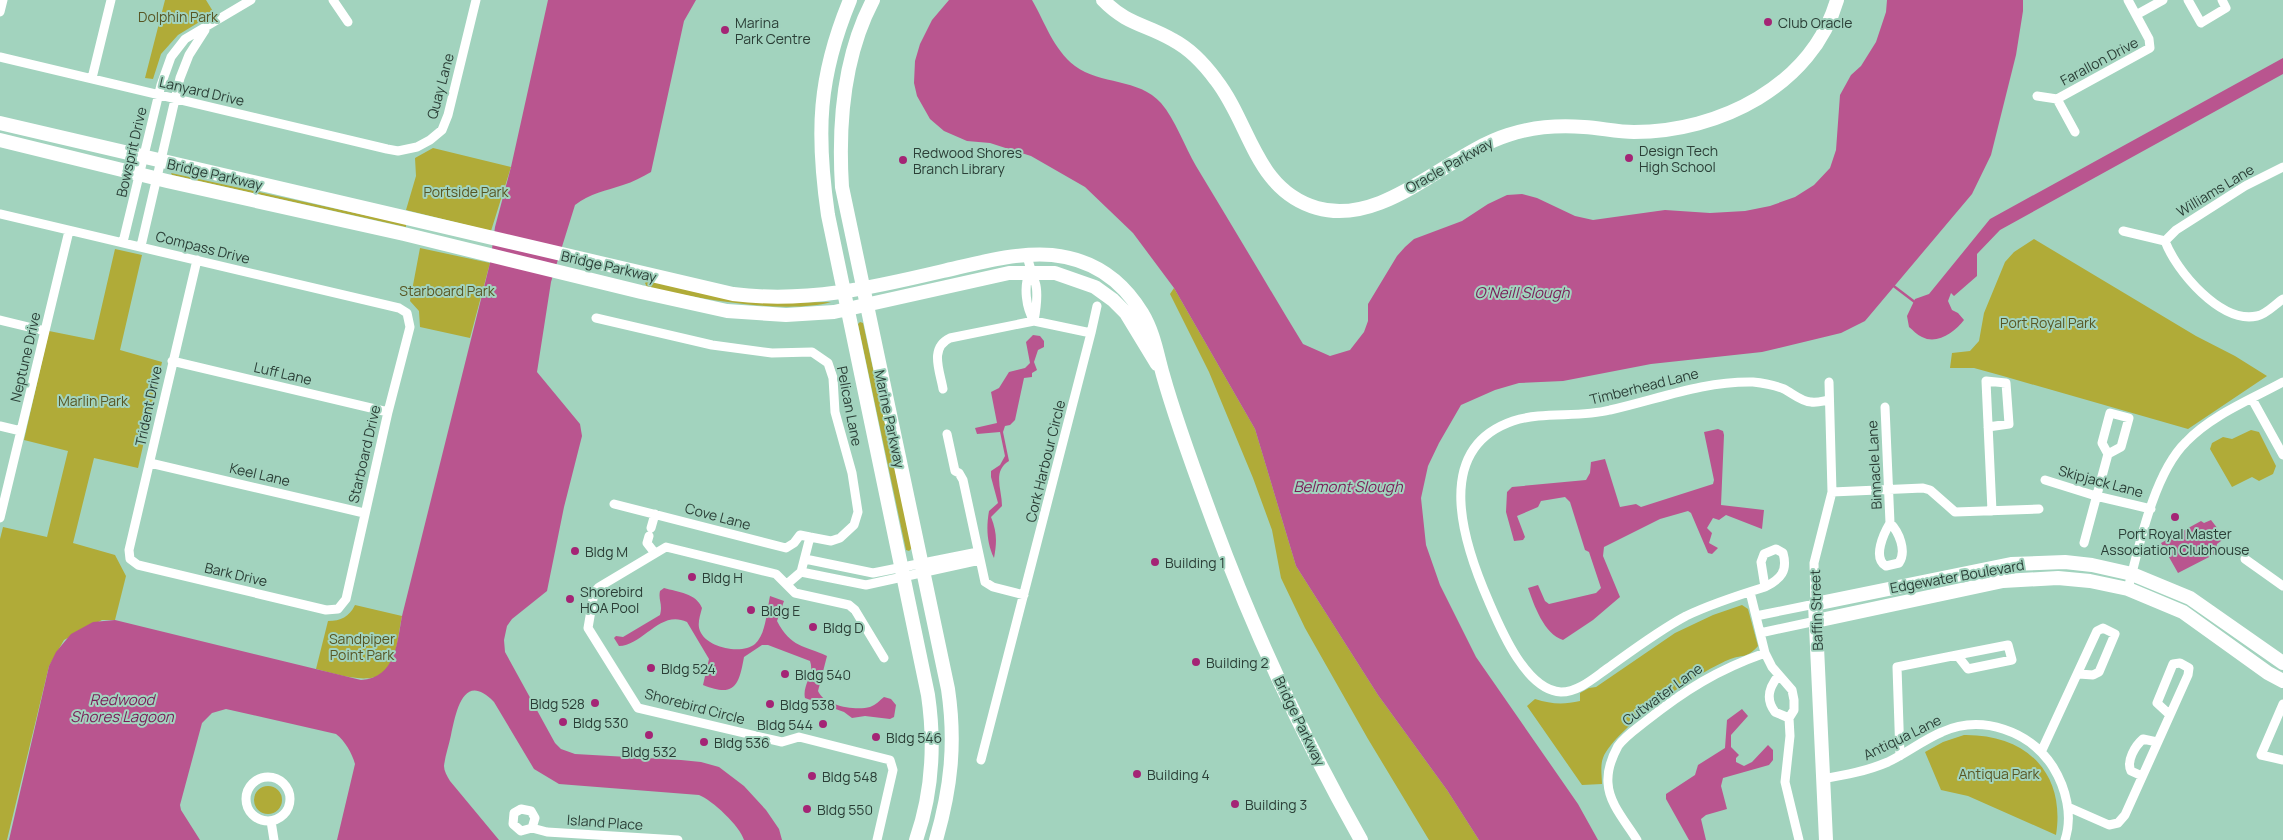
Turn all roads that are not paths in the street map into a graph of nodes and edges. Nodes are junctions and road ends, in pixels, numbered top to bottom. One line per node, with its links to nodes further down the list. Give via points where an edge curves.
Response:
1 (3, 0): 14 (street)
2 (111, 0): 19 (street)
3 (251, 0): 17 (street, Bowsprit Drive)
4 (333, 0): 16 (street)
5 (476, 0): 27 (street, Quay Lane, via 446,123 424,144)
6 (850, 0): 43 (street, Marine Parkway, via 824,80 820,148 828,215)
7 (873, 0): 42 (street, Marine Parkway, via 849,64 842,115 842,187)
8 (1103, 0): 9 (street, Oracle Parkway, via 1128,21 1175,40 1202,64 1223,91 1276,185 1296,200 1316,208 1339,211 1375,205 1493,140 1525,129 1558,126 1652,132 1694,124 1732,110 1773,89 1799,67 1817,45)
9 (1837, 0)
10 (2128, 0): 15 (street, Farallon Drive)
11 (2162, 0): 15 (street)
12 (2188, 0): 13 (street, via 2201,23 2226,8)
13 (2222, 0)
14 (0, 12)
15 (2136, 15): 23 (street, Farallon Drive, via 2149,39 2150,48)
16 (348, 22)
17 (207, 28): 20 (street, Bowsprit Drive, via 185,39 174,52); 22 (street, Bowsprit Drive, via 185,62)
18 (0, 58): 19 (street, Lanyard Drive)
19 (92, 78): 20 (street, Lanyard Drive)
20 (159, 95): 22 (street, Lanyard Drive); 28 (street, Bowsprit Drive)
21 (2037, 96): 23 (street, Farallon Drive)
22 (175, 99): 27 (street, Lanyard Drive); 29 (street, Bowsprit Drive)
23 (2057, 99): 25 (street)
24 (0, 123): 28 (street, Bridge Parkway)
25 (2076, 132)
26 (0, 140): 31 (street, Bridge Parkway)
27 (398, 151)
28 (144, 157): 29 (street, Bridge Parkway); 31 (street, Bowsprit Drive)
29 (161, 161): 32 (street, Bowsprit Drive); 43 (street, Bridge Parkway, via 733,294 803,298)
30 (2283, 167): 36 (street, Williams Lane, via 2245,186 2176,230)
31 (140, 173): 32 (street, Bridge Parkway); 37 (street, Bowsprit Drive)
32 (157, 178): 38 (street, Bowsprit Drive); 48 (street, Bridge Parkway, via 722,310 807,315)
33 (0, 214): 34 (street, Compass Drive)
34 (69, 231): 37 (street, Compass Drive); 52 (street, Neptune Drive)
35 (2123, 231): 36 (street)
36 (2165, 241): 44 (street, via 2196,288 2229,310 2255,317)
37 (123, 242): 38 (street, Compass Drive)
38 (142, 246): 40 (street, Compass Drive)
39 (1026, 255): 41 (street); 42 (street, Bridge Parkway); 55 (street, Bridge Parkway, via 1052,255 1080,261 1120,284 1149,326)
40 (197, 260): 47 (street, Compass Drive); 54 (street, Trident Drive)
41 (1030, 272): 45 (street, Bridge Parkway, via 990,277); 51 (street, via 1036,282); 55 (street, Bridge Parkway, via 1074,278 1113,300 1126,313)
42 (863, 288): 43 (street, Bridge Parkway); 45 (street, Marine Parkway)
43 (844, 292): 48 (street, Marine Parkway)
44 (2283, 299)
45 (867, 305): 48 (street, Bridge Parkway); 89 (street, Marine Parkway)
46 (1097, 306): 53 (street, Cork Harbour Circle)
47 (399, 308): 62 (street, Starboard Drive, via 407,313 410,324)
48 (847, 309): 91 (street, Marine Parkway)
49 (596, 318): 82 (street, Pelican Lane, via 712,345 772,353 812,352 828,363 833,378 834,412 852,473 858,512 851,530 840,538 831,541)
50 (0, 320): 52 (street)
51 (1034, 321): 53 (street); 58 (street, via 945,340 937,355)
52 (45, 331): 65 (street, Neptune Drive)
53 (1091, 333): 98 (street, Cork Harbour Circle)
54 (172, 361): 62 (street, Luff Lane); 69 (street, Trident Drive)
55 (1162, 373): 129 (street, Bridge Parkway, via 1247,607 1295,712)
56 (1829, 382): 60 (street, Baffin Street)
57 (2283, 382): 59 (street)
58 (943, 389)
59 (2252, 398): 67 (street); 76 (street, via 2210,422 2185,442 2164,472)
60 (1829, 400): 72 (street, Baffin Street); 97 (street, Timberhead Lane, via 1810,403 1764,383 1735,382 1675,392 1608,411 1524,419 1506,424 1490,434 1472,453 1463,470 1459,497 1482,585 1506,641 1544,687 1561,692 1578,688 1685,617)
61 (1885, 407): 71 (street, Binnacle Lane)
62 (388, 412): 78 (street, Starboard Drive)
63 (0, 426): 65 (street)
64 (1988, 427): 64 (street, via 2009,424 2006,383 1986,381); 77 (street)
65 (21, 431): 80 (street, Neptune Drive)
66 (947, 434): 85 (street, via 955,471 963,480)
67 (2282, 452)
68 (2108, 454): 73 (street)
69 (150, 463): 78 (street, Keel Lane); 86 (street, Trident Drive, via 129,550)
70 (2045, 480): 73 (street, Skipjack Lane)
71 (1888, 489): 72 (street); 77 (street, via 1930,490 1955,512); 81 (street, Binnacle Lane)
72 (1832, 492): 99 (street, Baffin Street, via 1814,563)
73 (2096, 496): 76 (street, Skipjack Lane); 83 (street)
74 (614, 504): 79 (street, Cove Lane)
75 (2039, 509): 77 (street)
76 (2151, 509): 92 (street)
77 (1992, 511)
78 (364, 513): 100 (street, Starboard Drive, via 346,599)
79 (655, 514): 82 (street, Cove Lane, via 786,548 800,535); 84 (street, via 648,543)
80 (0, 518)
81 (1890, 523)
82 (810, 537): 87 (street)
83 (2084, 543)
84 (654, 552): 93 (street, Shorebird Circle, via 666,547 776,574); 126 (street, Shorebird Circle, via 599,587 594,593 588,628 638,708 782,742 800,737 888,759 893,770)
85 (979, 556): 89 (street); 98 (street, via 987,585)
86 (130, 559): 100 (street, Bark Drive, via 138,565 326,610)
87 (805, 559): 90 (street); 91 (street, via 862,573)
88 (2245, 559): 94 (street)
89 (922, 569): 91 (street); 128 (street, Marine Parkway, via 946,676 952,727 949,791)
90 (801, 572): 91 (street, via 866,585); 93 (street)
91 (903, 573): 127 (street, Marine Parkway, via 927,683 932,729 929,781)
92 (2132, 574): 96 (street); 99 (street, Edgewater Boulevard, via 2065,562 2011,564); 107 (street, Edgewater Boulevard, via 2190,598)
93 (787, 584): 106 (street, Shorebird Circle, via 795,593 852,607)
94 (2283, 586)
95 (1766, 587): 97 (street, Timberhead Lane)
96 (2128, 589): 102 (street, Edgewater Boulevard, via 2082,580 2017,579); 110 (street, Edgewater Boulevard, via 2183,612)
97 (1750, 592): 101 (street)
98 (1024, 595): 117 (street, Cork Harbour Circle)
99 (1815, 604): 101 (street, Edgewater Boulevard); 102 (street, Baffin Street)
100 (338, 609)
101 (1756, 616): 103 (street)
102 (1816, 621): 103 (street, Edgewater Boulevard); 120 (street, Baffin Street)
103 (1760, 633): 104 (street)
104 (1765, 653): 109 (street); 130 (street, Cutwater Lane, via 1709,676 1660,710 1618,746 1608,774 1610,794)
105 (1957, 655): 105 (street, via 1968,669 2012,660 2008,645); 116 (street, via 1897,667)
106 (884, 658)
107 (2283, 663)
108 (2079, 674): 108 (street, via 2097,630 2103,628 2112,632 2114,638 2099,672); 115 (street)
109 (1779, 675): 113 (street, via 1792,690 1794,710); 113 (street, via 1770,687 1769,700 1775,712)
110 (2283, 681)
111 (2283, 704): 118 (street, via 2261,755)
112 (2170, 715): 112 (street, via 2190,672 2186,665 2180,663 2173,664 2157,699 2159,706); 114 (street)
113 (1789, 718): 131 (street, via 1784,782)
114 (2157, 742): 119 (street); 119 (street, via 2143,739 2130,761 2131,771)
115 (2042, 750): 116 (street, Antiqua Lane, via 2016,734 1976,725 1942,732); 121 (street, Antiqua Lane, via 2061,781)
116 (1900, 756): 120 (street, Antiqua Lane, via 1856,773)
117 (981, 760)
118 (2283, 760)
119 (2142, 776): 121 (street, via 2125,815 2114,825)
120 (1822, 778): 132 (street, Baffin Street)
121 (2068, 807): 133 (street, Antiqua Lane)
122 (271, 821): 122 (street, via 284,814 290,794 282,782 268,777 250,787 246,801 257,818); 124 (street)
123 (532, 828): 125 (street, Island Place, via 547,832)
124 (274, 840)
125 (678, 840)
126 (877, 840)
127 (916, 840)
128 (936, 840)
129 (1361, 840)
130 (1636, 840)
131 (1798, 840)
132 (1826, 840)
133 (2064, 840)

